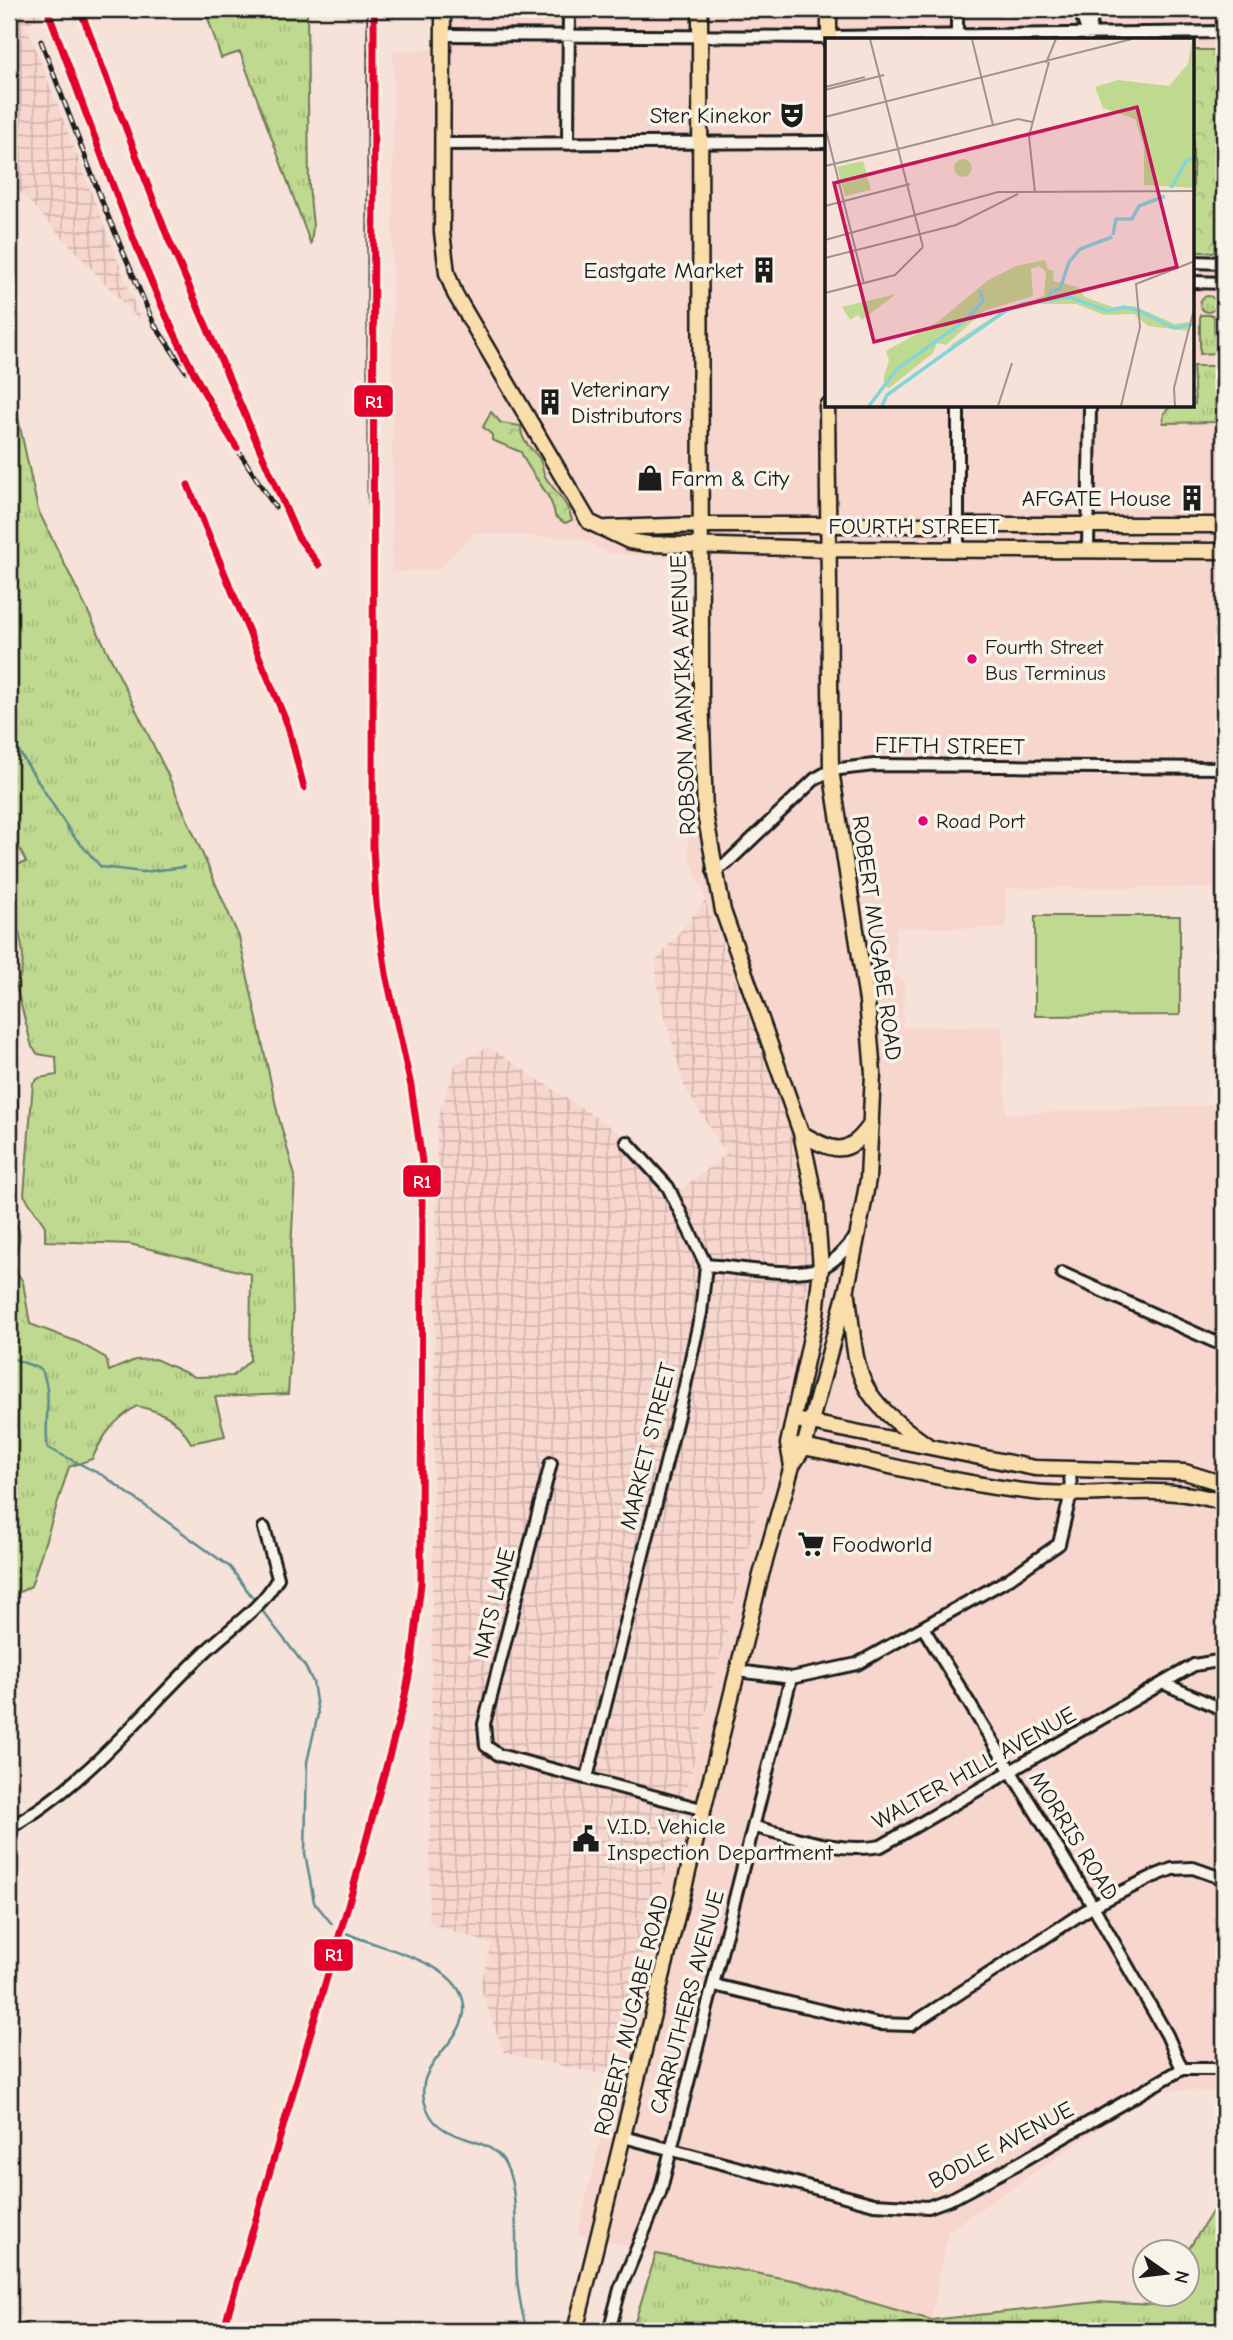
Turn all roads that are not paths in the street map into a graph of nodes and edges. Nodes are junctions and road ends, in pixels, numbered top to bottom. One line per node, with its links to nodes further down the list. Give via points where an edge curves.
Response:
1 (443, 9): 9 (main road, FOURTH STREET)
2 (569, 9): 12 (street)
3 (700, 9): 10 (main road, ROBSON MANYIKA AVENUE)
4 (830, 9): 14 (main road)
5 (957, 9): 11 (street)
6 (1079, 9): 13 (street)
7 (1094, 9): 13 (street)
8 (1224, 32): 13 (street)
9 (443, 35): 12 (street); 18 (main road, FOURTH STREET)
10 (700, 35): 12 (street); 14 (street); 15 (main road, ROBSON MANYIKA AVENUE)
11 (957, 35): 13 (street); 14 (street)
12 (569, 36): 17 (street)
13 (1088, 37)
14 (829, 38)
15 (701, 142): 16 (street); 17 (street); 28 (main road, ROBSON MANYIKA AVENUE)
16 (825, 142)
17 (568, 144): 18 (street)
18 (441, 145): 31 (main road, FOURTH STREET, via 444,254 455,294 576,504 589,522)
19 (1194, 262): 20 (street)
20 (1224, 263)
21 (1194, 282): 22 (street)
22 (1224, 283)
23 (827, 408): 29 (main road, ROBERT MUGABE ROAD)
24 (958, 408): 26 (street)
25 (1090, 408): 27 (street)
26 (957, 523): 27 (main road); 29 (main road); 34 (street)
27 (1088, 524): 30 (main road); 35 (street)
28 (702, 525): 29 (main road); 31 (main road); 32 (main road, ROBSON MANYIKA AVENUE)
29 (827, 525): 33 (main road, ROBERT MUGABE ROAD)
30 (1224, 525)
31 (607, 528): 32 (main road, FOURTH STREET, via 629,541)
32 (701, 544): 33 (main road, FOURTH STREET); 39 (main road, ROBSON MANYIKA AVENUE, via 705,800)
33 (828, 549): 34 (main road, FOURTH STREET); 38 (main road, ROBERT MUGABE ROAD)
34 (958, 549): 35 (main road, FOURTH STREET)
35 (1088, 551): 36 (main road, FOURTH STREET)
36 (1224, 551)
37 (1224, 768): 38 (street, FIFTH STREET, via 874,765)
38 (831, 770): 39 (street, FIFTH STREET, via 809,784 733,858); 40 (main road, ROBERT MUGABE ROAD, via 867,1001)
39 (713, 871): 41 (main road, ROBSON MANYIKA AVENUE)
40 (872, 1123): 41 (main road, via 854,1146 845,1149 826,1147); 43 (main road, ROBERT MUGABE ROAD)
41 (801, 1133): 45 (main road, ROBSON MANYIKA AVENUE, via 816,1204)
42 (628, 1142): 44 (street, via 667,1187)
43 (857, 1235): 45 (street); 47 (main road, ROBERT MUGABE ROAD)
44 (706, 1265): 45 (street, via 793,1271); 68 (street, MARKET STREET, via 701,1313 682,1399)
45 (821, 1268): 49 (main road, ROBSON MANYIKA AVENUE)
46 (1062, 1273): 48 (street)
47 (847, 1288): 50 (main road, ROBERT MUGABE ROAD); 53 (main road, via 853,1351 864,1387 889,1416)
48 (1224, 1346)
49 (793, 1420): 50 (main road); 51 (main road, ROBSON MANYIKA AVENUE)
50 (810, 1423): 52 (main road, ROBERT MUGABE ROAD); 53 (main road)
51 (788, 1444): 52 (main road); 55 (main road, ROBERT MUGABE ROAD)
52 (804, 1447): 55 (main road, ROBERT MUGABE ROAD); 58 (main road, via 996,1487)
53 (931, 1448): 56 (main road)
54 (551, 1463): 68 (street, NATS LANE, via 483,1739 491,1751)
55 (792, 1466): 63 (main road, ROBERT MUGABE ROAD)
56 (1070, 1471): 57 (main road, via 1185,1472); 58 (street)
57 (1224, 1483)
58 (1071, 1493): 59 (main road, via 1184,1493); 61 (street, via 1063,1535 1052,1551)
59 (1224, 1503)
60 (264, 1528): 71 (street, via 278,1578 267,1598 208,1648 83,1772)
61 (924, 1629): 64 (street, via 857,1664); 67 (street, MORRIS ROAD)
62 (1224, 1660): 65 (street, WALTER HILL AVENUE, via 1194,1665)
63 (738, 1671): 64 (street); 69 (main road, ROBERT MUGABE ROAD)
64 (791, 1678): 70 (street, CARRUTHERS AVENUE)
65 (1165, 1684): 66 (street); 67 (street, WALTER HILL AVENUE)
66 (1224, 1710)
67 (1011, 1774): 70 (street, WALTER HILL AVENUE, via 881,1846 858,1851); 73 (street, MORRIS ROAD)
68 (587, 1778): 69 (street)
69 (705, 1811): 77 (main road, ROBERT MUGABE ROAD)
70 (755, 1827): 74 (street, CARRUTHERS AVENUE)
71 (9, 1828)
72 (1224, 1879): 73 (street, via 1194,1868 1172,1869)
73 (1093, 1906): 74 (street, via 911,2025 878,2024); 75 (street, MORRIS ROAD)
74 (714, 1985): 78 (street, CARRUTHERS AVENUE)
75 (1182, 2069): 76 (street, BODLE AVENUE); 78 (street, BODLE AVENUE, via 1017,2164 928,2207 874,2204)
76 (1224, 2069)
77 (624, 2137): 78 (street, BODLE AVENUE); 81 (main road, ROBERT MUGABE ROAD)
78 (670, 2150): 82 (street, CARRUTHERS AVENUE, via 660,2193 620,2289)
79 (9, 2330): 80 (street)
80 (23, 2331)
81 (575, 2331)
82 (609, 2331)

